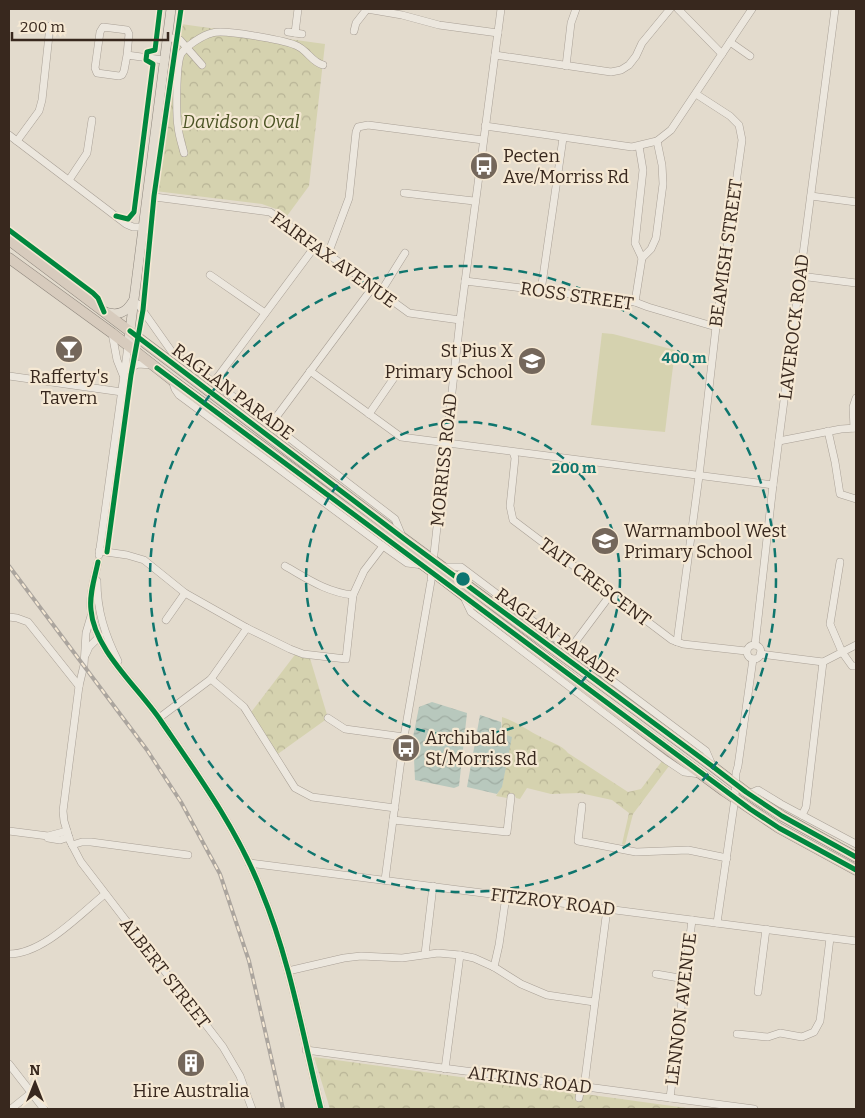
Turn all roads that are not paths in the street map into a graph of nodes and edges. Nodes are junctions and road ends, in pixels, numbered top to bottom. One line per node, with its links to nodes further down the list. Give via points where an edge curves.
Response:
1 (171, 9): 14 (main road)
2 (298, 9): 12 (street)
3 (367, 9): 11 (street); 13 (street, via 439,25)
4 (501, 9): 13 (street, MORRISS ROAD)
5 (576, 9): 24 (street, via 571,23)
6 (670, 9): 24 (street, via 642,43 629,65 620,70 611,72)
7 (678, 9): 17 (street)
8 (752, 9): 15 (street)
9 (835, 9): 38 (street, LAVEROCK ROAD)
10 (50, 26): 31 (street, via 42,100)
11 (354, 31)
12 (295, 33)
13 (498, 33): 19 (street, MORRISS ROAD)
14 (167, 37): 16 (street, via 177,39); 21 (main road)
15 (730, 42): 17 (street); 20 (street)
16 (186, 47): 22 (street); 23 (street, via 213,32 224,32 284,41 298,46 317,64); 34 (street, via 180,56 178,83 178,127)
17 (722, 54): 25 (street)
18 (126, 55): 18 (street, via 127,30 103,27 95,68 98,73 122,75); 21 (street)
19 (495, 55): 24 (street); 27 (street, MORRISS ROAD)
20 (750, 56)
21 (163, 60): 37 (main road)
22 (202, 65)
23 (323, 65)
24 (566, 66)
25 (696, 94): 32 (street, via 671,130); 60 (street, BEAMISH STREET, via 730,116 739,125 742,140)
26 (92, 120): 35 (street, via 87,153)
27 (485, 126): 29 (street); 30 (street, MORRISS ROAD)
28 (9, 135): 31 (street)
29 (563, 138): 33 (street); 53 (street)
30 (483, 140): 39 (street, MORRISS ROAD); 45 (street, via 368,124 358,127 349,198)
31 (17, 141): 35 (street)
32 (657, 141): 33 (street); 47 (street, via 663,184 656,238)
33 (639, 146): 47 (street, via 642,170 635,243)
34 (184, 153)
35 (69, 180): 41 (street, via 126,224)
36 (404, 193): 39 (street)
37 (147, 196): 41 (main road); 43 (street, FAIRFAX AVENUE, via 270,212)
38 (811, 196): 40 (street); 49 (street, LAVEROCK ROAD)
39 (474, 202): 50 (street, MORRISS ROAD)
40 (856, 202)
41 (143, 227): 55 (main road)
42 (9, 240): 57 (highway, RAGLAN PARADE)
43 (316, 245): 45 (street, FAIRFAX AVENUE); 58 (street)
44 (405, 253): 54 (street)
45 (328, 254): 52 (street, FAIRFAX AVENUE)
46 (9, 258): 62 (highway, RAGLAN PARADE)
47 (642, 258): 56 (street)
48 (210, 275): 58 (street)
49 (800, 276): 51 (street); 79 (street, LAVEROCK ROAD)
50 (465, 281): 53 (street, ROSS STREET); 59 (street, MORRISS ROAD)
51 (856, 283)
52 (373, 287): 54 (street, FAIRFAX AVENUE); 67 (street)
53 (541, 290): 56 (street, ROSS STREET)
54 (380, 293): 59 (street, FAIRFAX AVENUE, via 409,314)
55 (136, 302): 57 (main road, via 124,312); 61 (main road); 64 (street, RAGLAN PARADE)
56 (635, 302): 60 (street, ROSS STREET)
57 (104, 312): 61 (highway, RAGLAN PARADE)
58 (265, 313): 72 (street)
59 (460, 320): 80 (street, MORRISS ROAD)
60 (716, 327): 82 (street, BEAMISH STREET)
61 (130, 331): 63 (main road); 64 (highway, RAGLAN PARADE)
62 (112, 333): 63 (highway, RAGLAN PARADE); 70 (street)
63 (128, 346): 65 (highway, RAGLAN PARADE); 66 (street)
64 (167, 353): 65 (highway); 72 (street, RAGLAN PARADE); 85 (highway, RAGLAN PARADE)
65 (155, 367): 66 (street, via 138,364); 71 (highway, RAGLAN PARADE)
66 (125, 370): 70 (street)
67 (310, 371): 75 (street); 76 (street)
68 (396, 375): 75 (street)
69 (9, 376): 73 (street)
70 (124, 378): 73 (street)
71 (172, 380): 86 (street, RAGLAN PARADE, via 179,395); 91 (highway, RAGLAN PARADE)
72 (214, 382): 76 (street, RAGLAN PARADE)
73 (122, 392): 87 (street)
74 (856, 398): 77 (street, via 853,407)
75 (369, 414): 80 (street, via 401,437)
76 (271, 424): 85 (street, RAGLAN PARADE, via 395,519)
77 (855, 428): 78 (street)
78 (828, 431): 79 (street); 84 (street, via 840,494)
79 (779, 441): 83 (street, LAVEROCK ROAD)
80 (446, 443): 81 (street); 88 (street, MORRISS ROAD)
81 (513, 452): 82 (street); 96 (street, TAIT CRESCENT, via 510,506 514,520)
82 (699, 476): 83 (street); 103 (street, BEAMISH STREET)
83 (773, 485): 104 (street, LAVEROCK ROAD)
84 (856, 499)
85 (403, 538): 88 (highway, RAGLAN PARADE)
86 (383, 546): 91 (street, RAGLAN PARADE, via 407,563); 97 (street, via 364,571)
87 (99, 551): 89 (street); 95 (street, via 144,560)
88 (433, 559): 93 (highway, RAGLAN PARADE); 94 (street, MORRISS ROAD)
89 (98, 562): 98 (street); 102 (street)
90 (840, 562): 109 (street, via 830,624)
91 (423, 565): 94 (highway, RAGLAN PARADE)
92 (284, 566): 97 (street, via 324,588)
93 (441, 567): 106 (street, RAGLAN PARADE, via 462,567); 121 (highway, RAGLAN PARADE)
94 (432, 572): 120 (street, MORRISS ROAD); 125 (highway, RAGLAN PARADE)
95 (186, 593): 100 (street); 101 (street)
96 (611, 594): 103 (street, TAIT CRESCENT); 106 (street)
97 (353, 595): 101 (street, via 346,659 303,654)
98 (91, 613): 102 (street); 108 (street, ALBERT STREET)
99 (9, 617): 117 (street, via 28,622)
100 (166, 620)
101 (247, 628): 116 (street)
102 (100, 634): 108 (street); 111 (street); 115 (street)
103 (677, 642): 107 (street, TAIT CRESCENT)
104 (755, 645): 107 (street); 110 (street, via 760,648)
105 (856, 645): 109 (street)
106 (570, 649): 121 (street, RAGLAN PARADE, via 706,751)
107 (746, 651): 112 (street)
108 (85, 652): 111 (street, via 98,648); 117 (street, ALBERT STREET)
109 (842, 652): 113 (street); 114 (street, via 852,666)
110 (760, 654): 112 (street); 113 (street)
111 (110, 655): 115 (street)
112 (753, 659): 122 (street)
113 (823, 662): 128 (street, via 806,807)
114 (856, 666)
115 (129, 679): 118 (street)
116 (211, 679): 118 (street); 127 (street, via 244,707 296,788 312,797)
117 (79, 686): 131 (street, ALBERT STREET, via 64,795 64,821)
118 (159, 718): 136 (street, via 225,816)
119 (328, 718): 120 (street, via 345,729)
120 (404, 737): 127 (street, MORRISS ROAD)
121 (712, 766): 122 (highway, RAGLAN PARADE)
122 (736, 784): 123 (highway, RAGLAN PARADE); 125 (street)
123 (749, 794): 128 (street, RAGLAN PARADE, via 758,790); 134 (highway, RAGLAN PARADE, via 798,826)
124 (512, 797): 129 (street, via 507,832)
125 (735, 798): 135 (street); 137 (highway, RAGLAN PARADE, via 779,828)
126 (582, 806): 135 (street, via 578,841 636,852 688,850)
127 (395, 808): 129 (street, MORRISS ROAD)
128 (802, 815): 132 (street, RAGLAN PARADE)
129 (394, 820): 138 (street, MORRISS ROAD)
130 (9, 831): 131 (street, via 56,840)
131 (70, 839): 133 (street); 140 (street, ALBERT STREET, via 80,862)
132 (856, 844)
133 (188, 855)
134 (856, 857)
135 (727, 858): 144 (street)
136 (249, 863): 138 (street, FITZROY ROAD); 152 (street, via 262,891)
137 (856, 870)
138 (386, 880): 139 (street, FITZROY ROAD)
139 (434, 886): 141 (street, FITZROY ROAD); 149 (street)
140 (105, 894): 148 (street, via 40,945 19,954); 167 (street, ALBERT STREET, via 223,1047 240,1076)
141 (506, 896): 142 (street, FITZROY ROAD); 151 (street)
142 (607, 909): 143 (street, FITZROY ROAD); 156 (street)
143 (692, 920): 144 (street, FITZROY ROAD); 154 (street, LENNON AVENUE)
144 (717, 923): 145 (street, FITZROY ROAD)
145 (766, 929): 146 (street, FITZROY ROAD); 155 (street)
146 (830, 938): 147 (street, FITZROY ROAD); 157 (street, via 820,1021 814,1032 802,1037 783,1033 768,1037)
147 (856, 941)
148 (9, 954)
149 (425, 954): 150 (street); 152 (street, via 402,958 344,958)
150 (460, 955): 151 (street); 160 (street)
151 (494, 966): 156 (street, via 521,984 547,995)
152 (288, 971): 158 (street)
153 (656, 974): 154 (street)
154 (685, 979): 164 (street, LENNON AVENUE)
155 (758, 992)
156 (594, 1002): 161 (street)
157 (737, 1034)
158 (306, 1050): 160 (street, AITKINS ROAD); 168 (street)
159 (9, 1064): 162 (street)
160 (445, 1069): 161 (street, AITKINS ROAD)
161 (582, 1086): 163 (street); 164 (street, AITKINS ROAD)
162 (31, 1093): 165 (street); 166 (street)
163 (579, 1098)
164 (670, 1098): 169 (street, AITKINS ROAD)
165 (11, 1109)
166 (44, 1109)
167 (252, 1109)
168 (321, 1109)
169 (754, 1109)

